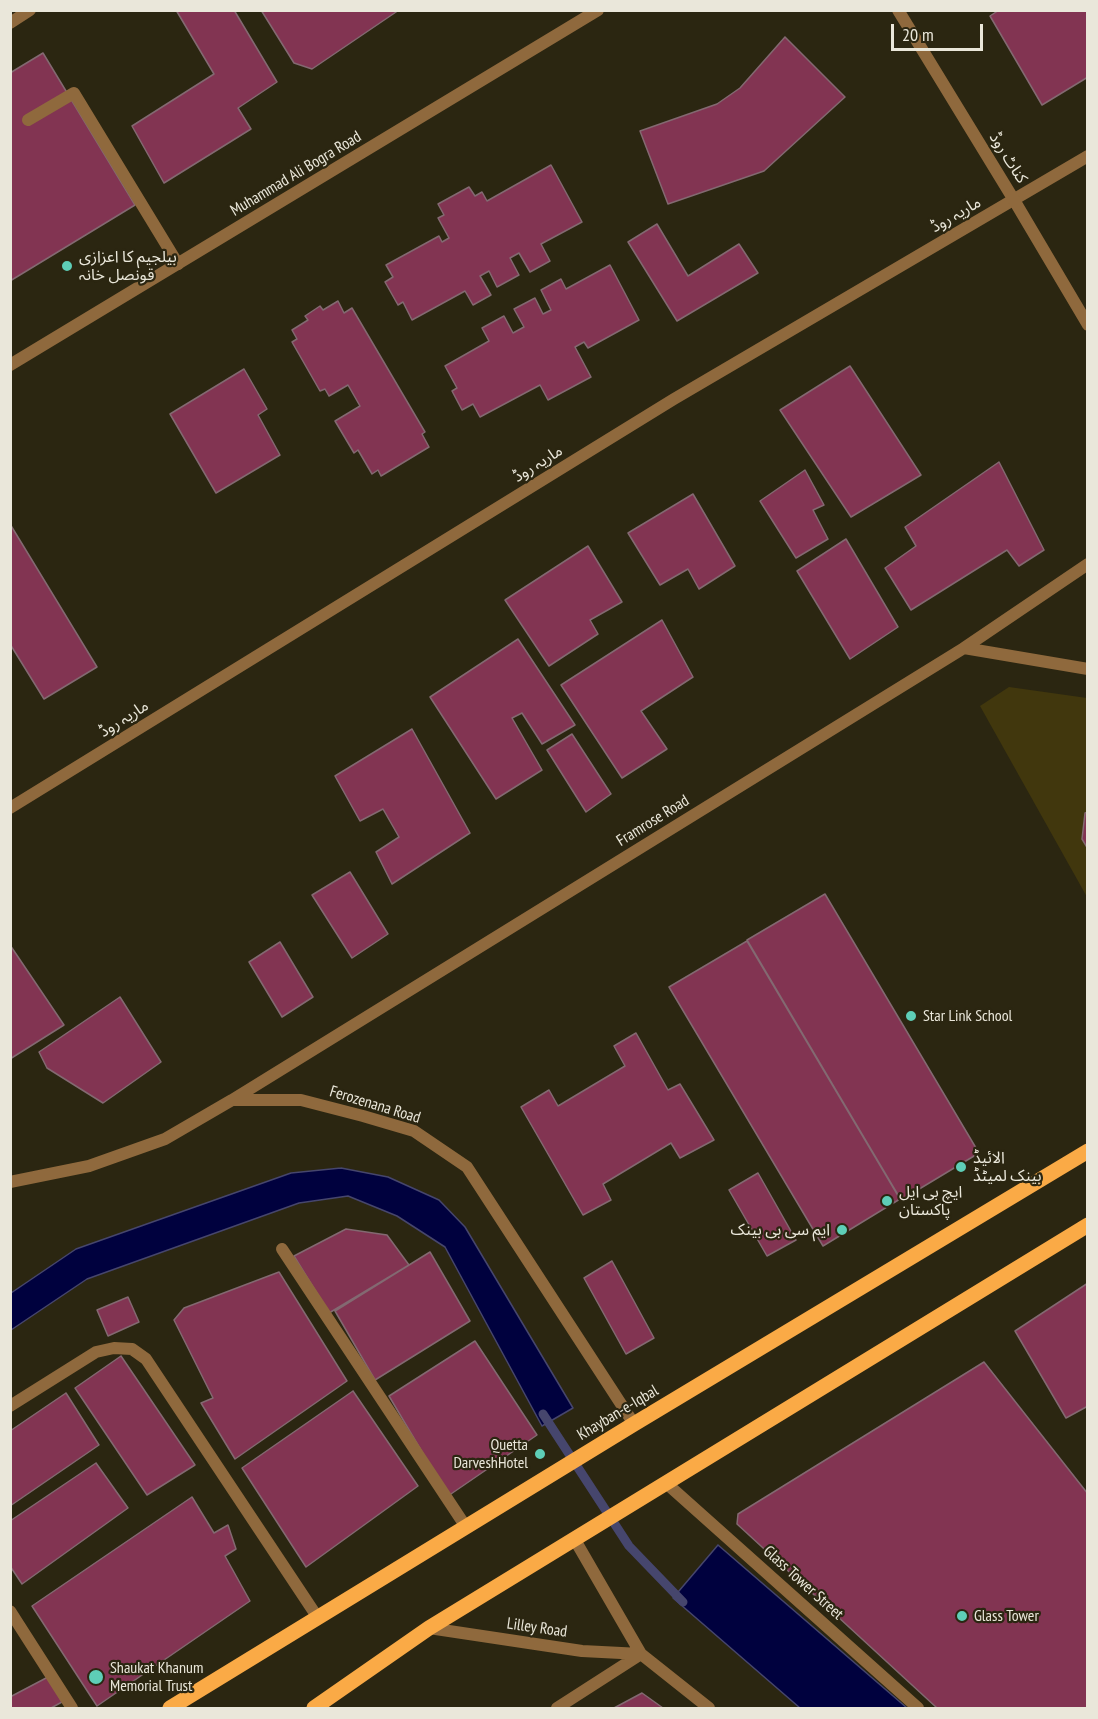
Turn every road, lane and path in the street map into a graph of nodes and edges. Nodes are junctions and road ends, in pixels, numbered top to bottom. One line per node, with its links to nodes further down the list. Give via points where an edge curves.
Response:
1 (30, 10): 4 (street)
2 (598, 10): 8 (street, Muhammad Ali Bogra Road)
3 (898, 10): 7 (street, کناٹ روڈ)
4 (10, 23)
5 (28, 120): 8 (street, via 74,93)
6 (1088, 156): 7 (street, ماریہ روڈ)
7 (1014, 200): 9 (street, کناٹ روڈ); 14 (street, ماریہ روڈ, via 664,405)
8 (178, 264): 10 (street, Muhammad Ali Bogra Road)
9 (1088, 325)
10 (10, 365)
11 (1088, 564): 12 (street, Framrose Road)
12 (964, 648): 13 (street); 15 (street, Framrose Road)
13 (1088, 669)
14 (10, 808)
15 (232, 1101): 17 (street, Ferozenana Road, via 165,1139 89,1166); 21 (street, Ferozenana Road, via 301,1100 363,1116 414,1131 467,1167)
16 (1088, 1151): 21 (main road, Khayban-e-Iqbal)
17 (10, 1182)
18 (1088, 1225): 22 (main road)
19 (282, 1249): 23 (street)
20 (10, 1406): 26 (street, via 96,1352 132,1349 146,1359)
21 (634, 1424): 23 (main road, Khayban-e-Iqbal)
22 (666, 1483): 24 (main road); 34 (street, Glass Tower Street)
23 (466, 1527): 26 (main road, Khayban-e-Iqbal)
24 (575, 1539): 27 (main road); 28 (street)
25 (10, 1611): 29 (street)
26 (318, 1618): 30 (main road, Khayban-e-Iqbal)
27 (429, 1628): 28 (street, Lilley Road, via 582,1651); 31 (main road)
28 (640, 1654): 32 (street); 33 (street)
29 (72, 1708)
30 (170, 1708)
31 (314, 1708)
32 (557, 1708)
33 (709, 1708)
34 (918, 1708)

